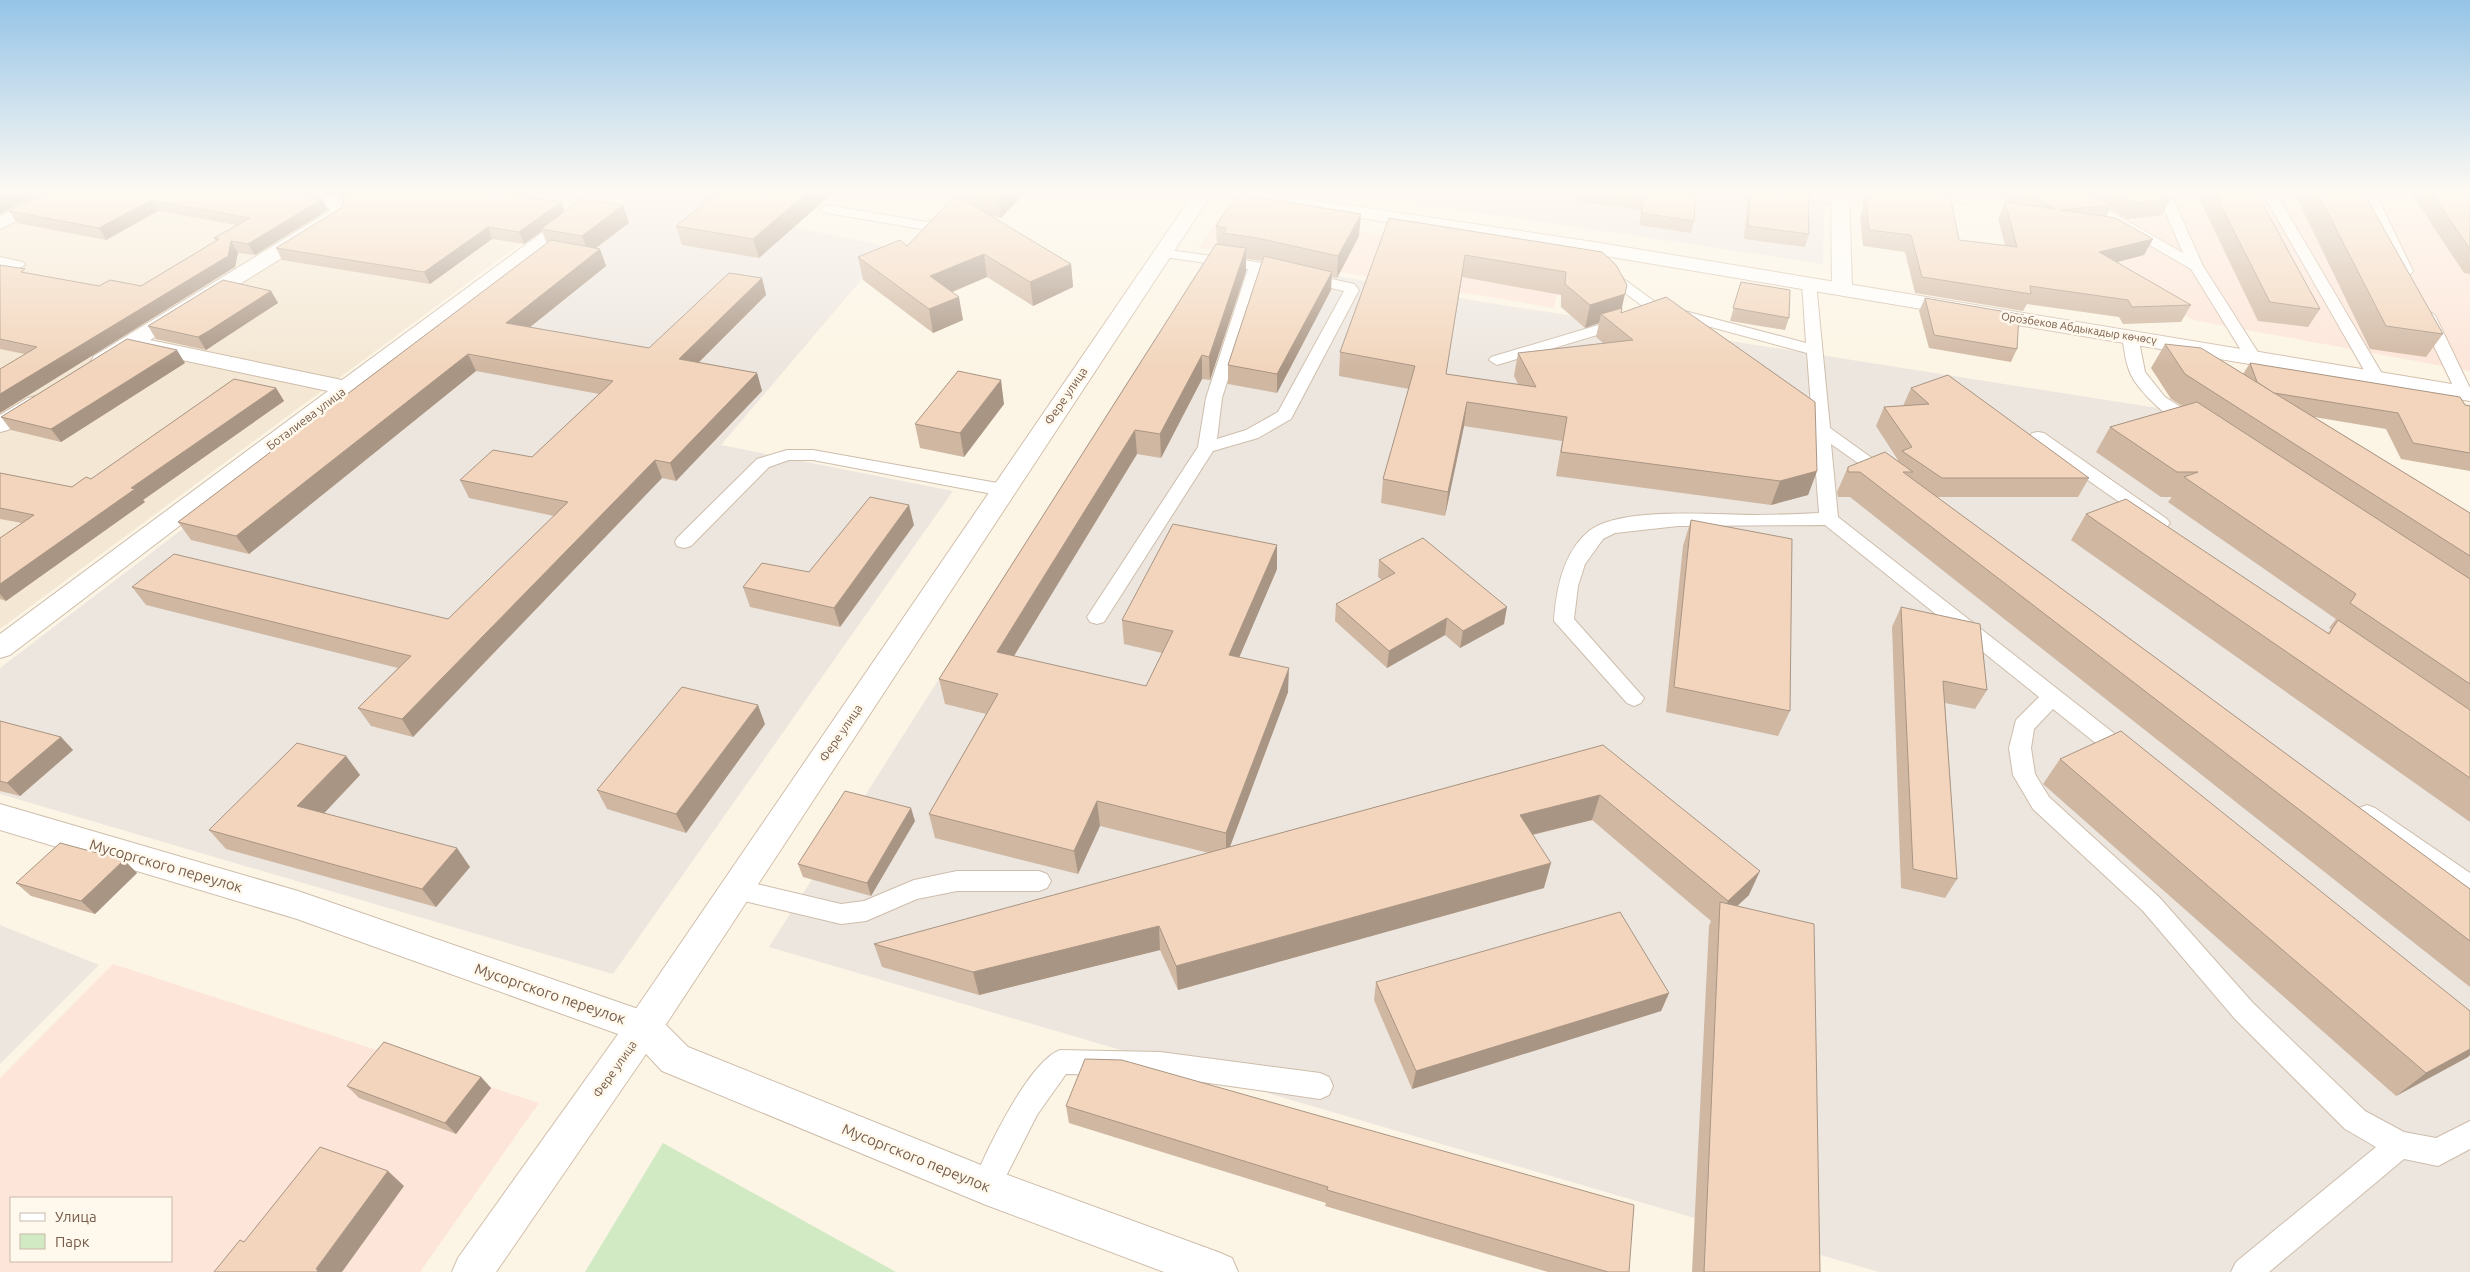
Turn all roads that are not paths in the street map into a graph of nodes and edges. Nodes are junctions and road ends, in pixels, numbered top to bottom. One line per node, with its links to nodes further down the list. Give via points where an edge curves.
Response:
1 (282, 249): 22 (street)
2 (532, 249): 28 (street, Боталиева улица)
3 (1164, 249): 11 (street, Фере улица)
4 (1594, 249): 20 (lane, via 1600,267 1610,278)
5 (1602, 249): 16 (street, Орозбеков Абдыкадыр көчөсү)
6 (1841, 249): 18 (street)
7 (2167, 249): 14 (lane)
8 (2189, 249): 14 (lane)
9 (2302, 249): 27 (lane)
10 (2396, 249): 17 (lane)
11 (1162, 253): 13 (lane); 37 (street, Фере улица)
12 (0, 261): 15 (lane, via 18,265)
13 (1256, 266): 35 (lane, via 1214,398); 35 (lane, via 1352,290 1285,415 1252,434)
14 (2196, 266): 24 (lane)
15 (0, 274)
16 (1809, 283): 18 (street, Орозбеков Абдыкадыр көчөсү); 23 (lane)
17 (2414, 287)
18 (1842, 288): 21 (street, Орозбеков Абдыкадыр көчөсү)
19 (2422, 305): 29 (lane)
20 (1653, 307): 23 (lane); 25 (lane, via 1622,323)
21 (2130, 336): 24 (street, Орозбеков Абдыкадыр көчөсү); 33 (lane, via 2137,372 2159,401)
22 (132, 343): 26 (street); 28 (street)
23 (1814, 350): 32 (lane)
24 (2253, 357): 27 (street, Орозбеков Абдыкадыр көчөсү)
25 (1497, 360)
26 (82, 374)
27 (2376, 377): 29 (street, Орозбеков Абдыкадыр көчөсү)
28 (346, 388): 42 (street, Боталиева улица)
29 (2467, 393)
30 (50, 394): 31 (street)
31 (0, 425)
32 (1822, 430): 36 (lane); 38 (lane)
33 (2208, 433)
34 (2038, 437): 39 (lane)
35 (1207, 447): 41 (lane)
36 (1903, 487)
37 (1003, 490): 40 (lane, via 813,455 787,455 763,463); 50 (street, Фере улица)
38 (1830, 519): 43 (lane); 44 (lane, via 1662,521 1618,524 1597,533 1570,574 1564,621)
39 (2177, 534)
40 (684, 542)
41 (1096, 617)
42 (0, 648)
43 (2052, 697): 45 (lane); 54 (lane, via 2024,726 2020,748 2024,775 2041,803 2151,904 2244,1011 2356,1120)
44 (1634, 698)
45 (2138, 765)
46 (2348, 801): 49 (lane)
47 (0, 817): 51 (street, Мусоргского переулок, via 298,905)
48 (1039, 882): 50 (lane, via 957,880 914,890 866,911 841,914)
49 (2470, 886)
50 (736, 889): 51 (street, Фере улица)
51 (644, 1027): 55 (street, Мусоргского переулок, via 675,1059); 56 (street, Фере улица)
52 (1320, 1086): 55 (lane, via 1160,1064 1060,1062 1032,1097)
53 (2470, 1134): 54 (lane, via 2438,1152)
54 (2400, 1146): 58 (lane)
55 (986, 1186): 57 (street, Мусоргского переулок)
56 (472, 1272)
57 (1218, 1272)
58 (2246, 1272)

